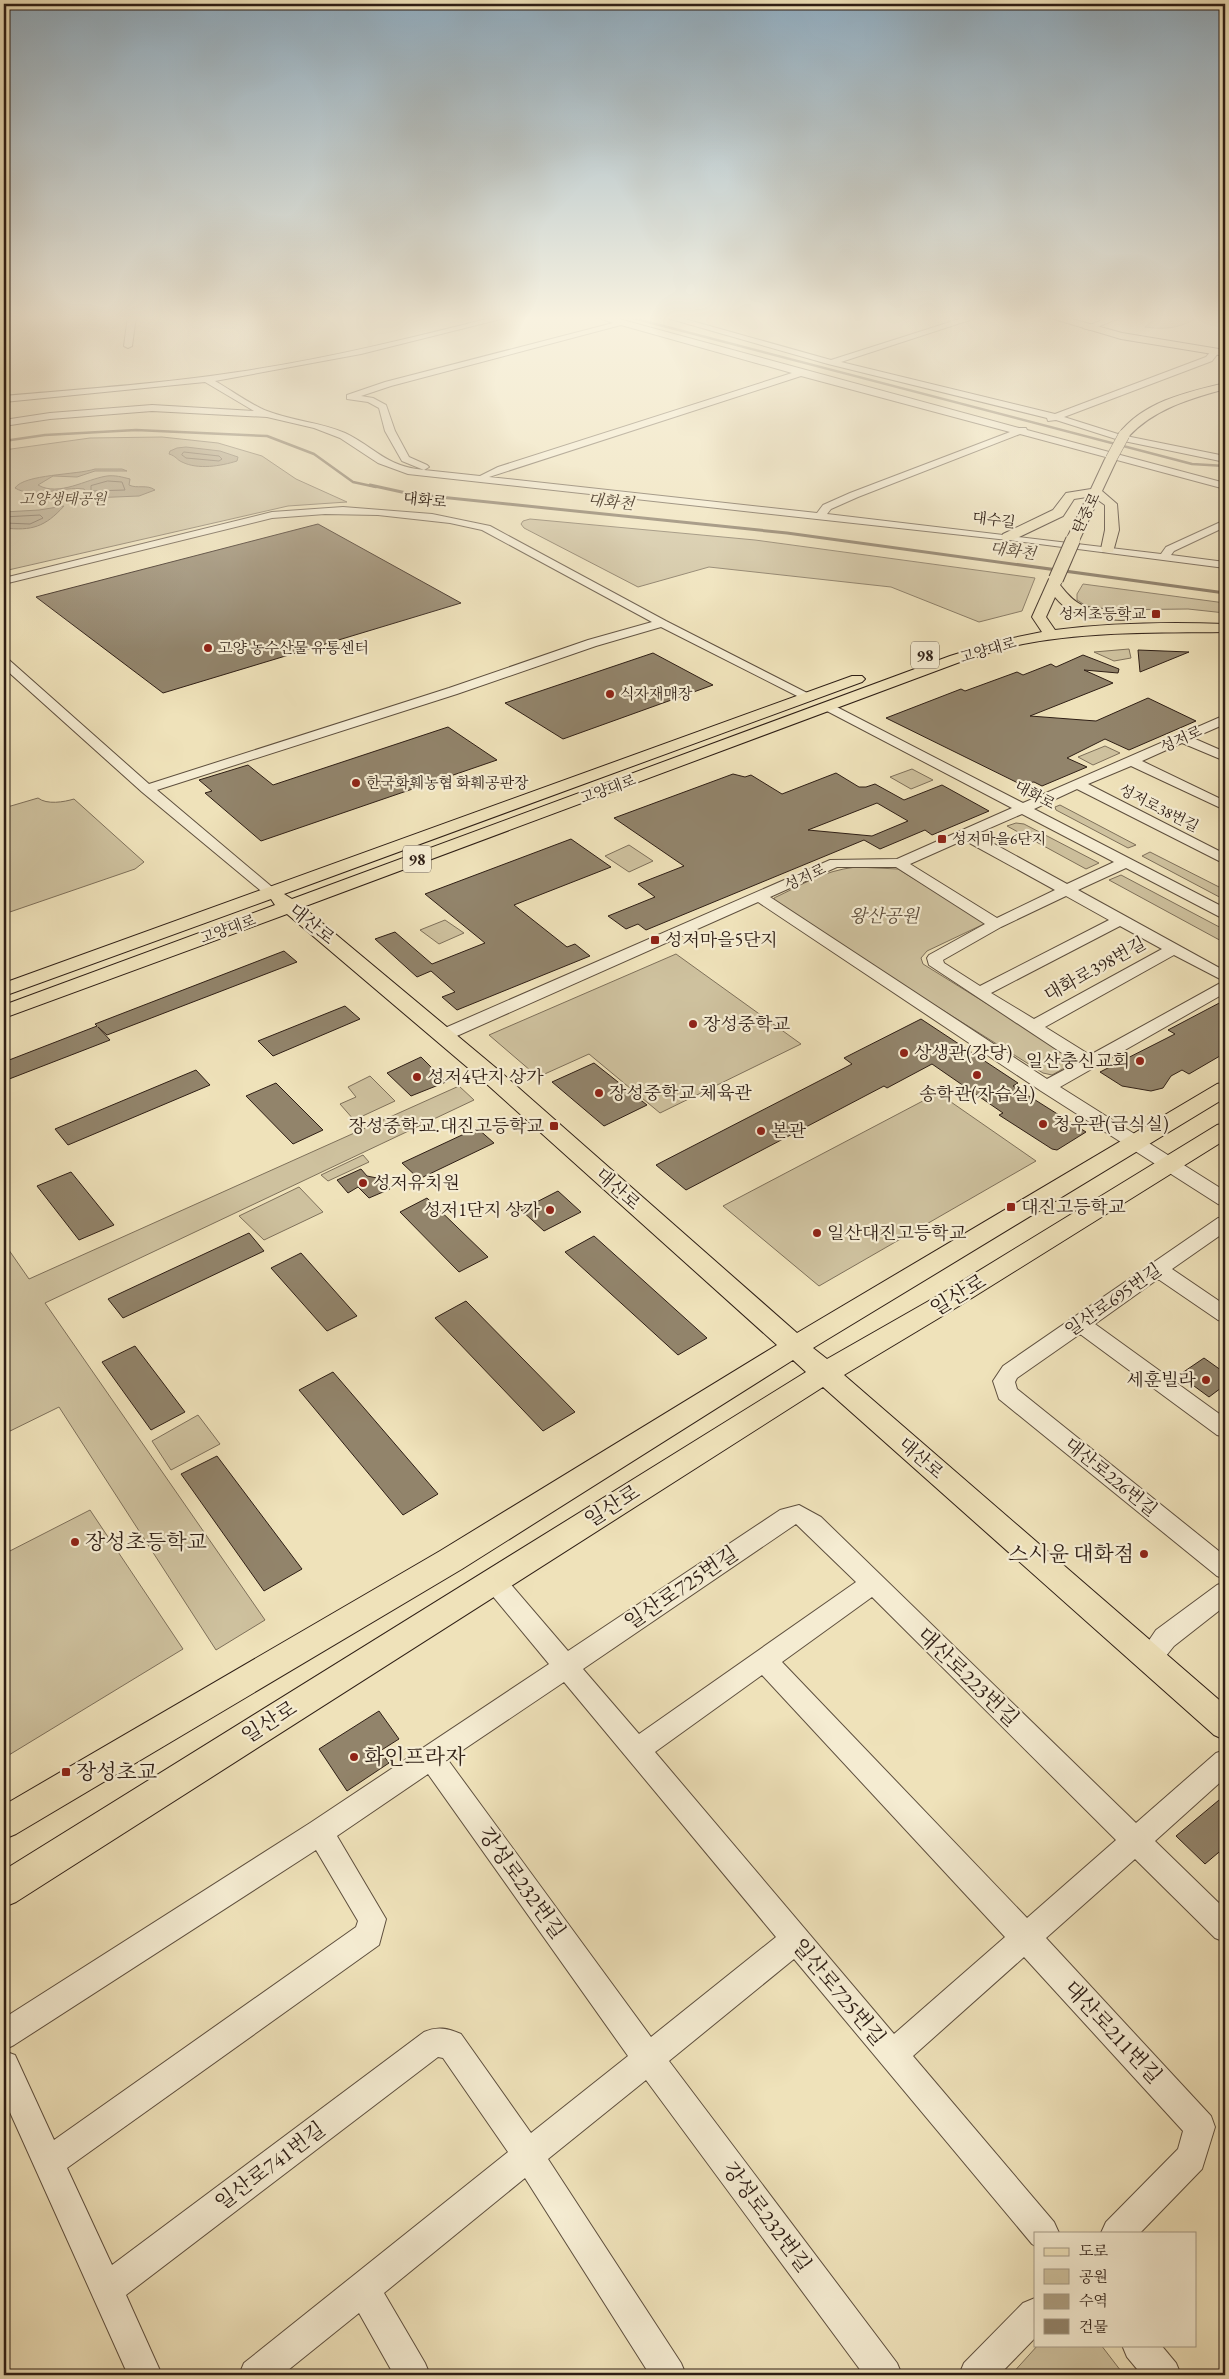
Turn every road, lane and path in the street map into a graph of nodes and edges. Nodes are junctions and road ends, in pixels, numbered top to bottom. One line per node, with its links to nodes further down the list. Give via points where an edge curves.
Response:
1 (320, 427): 10 (street, 대수길, via 344,436 381,461 408,471)
2 (389, 427): 10 (street, via 405,459 414,465)
3 (637, 427): 10 (street, 대수길)
4 (1029, 427): 13 (street, via 854,495 827,507)
5 (1046, 427): 11 (street)
6 (1058, 427): 8 (street)
7 (1131, 427): 8 (main road)
8 (1121, 436): 9 (street); 12 (main road, 탄중로, bridge)
9 (1225, 459)
10 (485, 477): 13 (street, 대수길)
11 (1225, 486)
12 (1096, 492): 15 (main road, via 1070,496 1058,513); 16 (main road, via 1111,504 1112,530); 20 (main road, 탄중로, bridge)
13 (820, 516): 15 (street, 대수길)
14 (1225, 523): 17 (street, via 1170,549)
15 (1008, 537): 16 (street, 대수길)
16 (1108, 549): 17 (street, 대수길)
17 (1165, 556): 18 (street, 대수길)
18 (1225, 565)
19 (4, 581): 23 (street, 대화로, via 272,515 332,509 380,512 464,521 486,528)
20 (1055, 582): 21 (main road, via 1069,605 1084,612); 25 (main road, via 1039,617)
21 (1178, 618): 22 (main road, 고양대로 / 98); 25 (main road, 고양대로 / 98)
22 (1225, 619)
23 (662, 623): 27 (street, 대화로); 34 (street)
24 (1225, 628): 25 (main road, 고양대로 / 98)
25 (1048, 630): 27 (main road, 고양대로 / 98, via 938,650); 28 (main road, 고양대로 / 98, via 955,659)
26 (4, 662): 34 (street, 대산로)
27 (809, 696): 43 (main road, 고양대로 / 98)
28 (829, 707): 36 (street, 대화로); 43 (main road, 고양대로 / 98)
29 (1225, 719): 30 (street, 성저로)
30 (1183, 738): 31 (street); 32 (street, 성저로)
31 (1225, 756)
32 (1132, 761): 33 (street, 성저로); 35 (street)
33 (1079, 785): 36 (street, 성저로); 38 (street, 성저로38번길)
34 (147, 789): 43 (street, 대산로)
35 (1225, 806)
36 (1025, 808): 37 (street, 성저로); 39 (street, 대화로)
37 (966, 835): 40 (street, 성저로); 41 (street, 대화로398번길)
38 (1225, 860)
39 (1126, 862): 41 (street, 대화로398번길); 44 (street, 대화로)
40 (899, 863): 42 (street, 성저로, via 835,863); 46 (street)
41 (1067, 890): 45 (street, 대화로398번길); 46 (street, 대화로398번길)
42 (760, 897): 54 (street, 성저로); 56 (street)
43 (280, 899): 50 (main road, 고양대로 / 98); 52 (main road, 고양대로 / 98); 54 (main road, 대산로)
44 (1225, 914)
45 (1122, 919): 47 (street, 대화로398번길); 51 (street, 대화로398번길)
46 (996, 924): 51 (street, 대화로398번길, via 935,958 937,965)
47 (1175, 948): 48 (street, 대화로398번길); 53 (street, 대화로398번길)
48 (1225, 977)
49 (1225, 986): 55 (street)
50 (4, 990)
51 (980, 992): 53 (street, 대화로398번길)
52 (4, 1012)
53 (1034, 1026): 55 (street, 대화로398번길)
54 (444, 1035): 66 (main road, 대산로)
55 (1090, 1062): 56 (street)
56 (1047, 1087): 59 (street)
57 (1225, 1089): 59 (main road)
58 (1225, 1130): 60 (main road, 일산로)
59 (1134, 1142): 60 (street); 66 (main road)
60 (1169, 1165): 61 (street); 67 (main road, 일산로)
61 (1225, 1200)
62 (1225, 1222): 63 (street, 일산로695번길)
63 (1157, 1269): 64 (street); 65 (street, 일산로695번길)
64 (1225, 1316)
65 (1079, 1323): 68 (street, 일산로695번길, via 1010,1372); 69 (street)
66 (796, 1347): 67 (main road, 대산로); 82 (main road, via 450,1560)
67 (825, 1373): 72 (main road, 일산로); 75 (main road, 대산로)
68 (1004, 1381): 71 (street, 대산로226번길, via 1007,1393)
69 (1225, 1429)
70 (799, 1514): 73 (street, 대산로223번길); 77 (street, 일산로725번길, via 788,1517)
71 (1225, 1569)
72 (494, 1581): 77 (street, 일산로725번길); 85 (main road, 일산로)
73 (872, 1584): 76 (street); 84 (street, 대산로223번길)
74 (1225, 1592): 75 (street, via 1165,1638)
75 (1149, 1658): 78 (main road, 대산로)
76 (763, 1659): 79 (street); 87 (street)
77 (564, 1666): 79 (street, 일산로725번길); 80 (street, 일산로725번길)
78 (1225, 1725)
79 (637, 1750): 88 (street, 일산로725번길)
80 (430, 1756): 83 (street, 일산로725번길); 92 (street, 강성로232번길)
81 (1225, 1762): 84 (street)
82 (4, 1823)
83 (328, 1826): 89 (street); 95 (street, via 372,1919 369,1935)
84 (1137, 1840): 86 (street); 87 (street)
85 (4, 1890)
86 (1225, 1928)
87 (1026, 1938): 91 (street); 97 (street, 대산로211번길, via 1200,2127 1191,2158)
88 (795, 1940): 91 (street, 일산로725번길); 92 (street)
89 (4, 2035)
90 (434, 2042): 94 (street, via 451,2044); 99 (street, 일산로741번길)
91 (892, 2055): 96 (street, 일산로725번길)
92 (648, 2058): 94 (street); 106 (street, 강성로232번길)
93 (4, 2066): 95 (street)
94 (528, 2155): 98 (street); 105 (street)
95 (48, 2163): 99 (street)
96 (1042, 2232)
97 (1118, 2232)
98 (364, 2288): 103 (street); 104 (street)
99 (106, 2290): 102 (street)
100 (1034, 2316): 107 (street)
101 (1140, 2346): 108 (street)
102 (145, 2375)
103 (256, 2375)
104 (413, 2375)
105 (669, 2375)
106 (885, 2375)
107 (976, 2375)
108 (1164, 2375)

